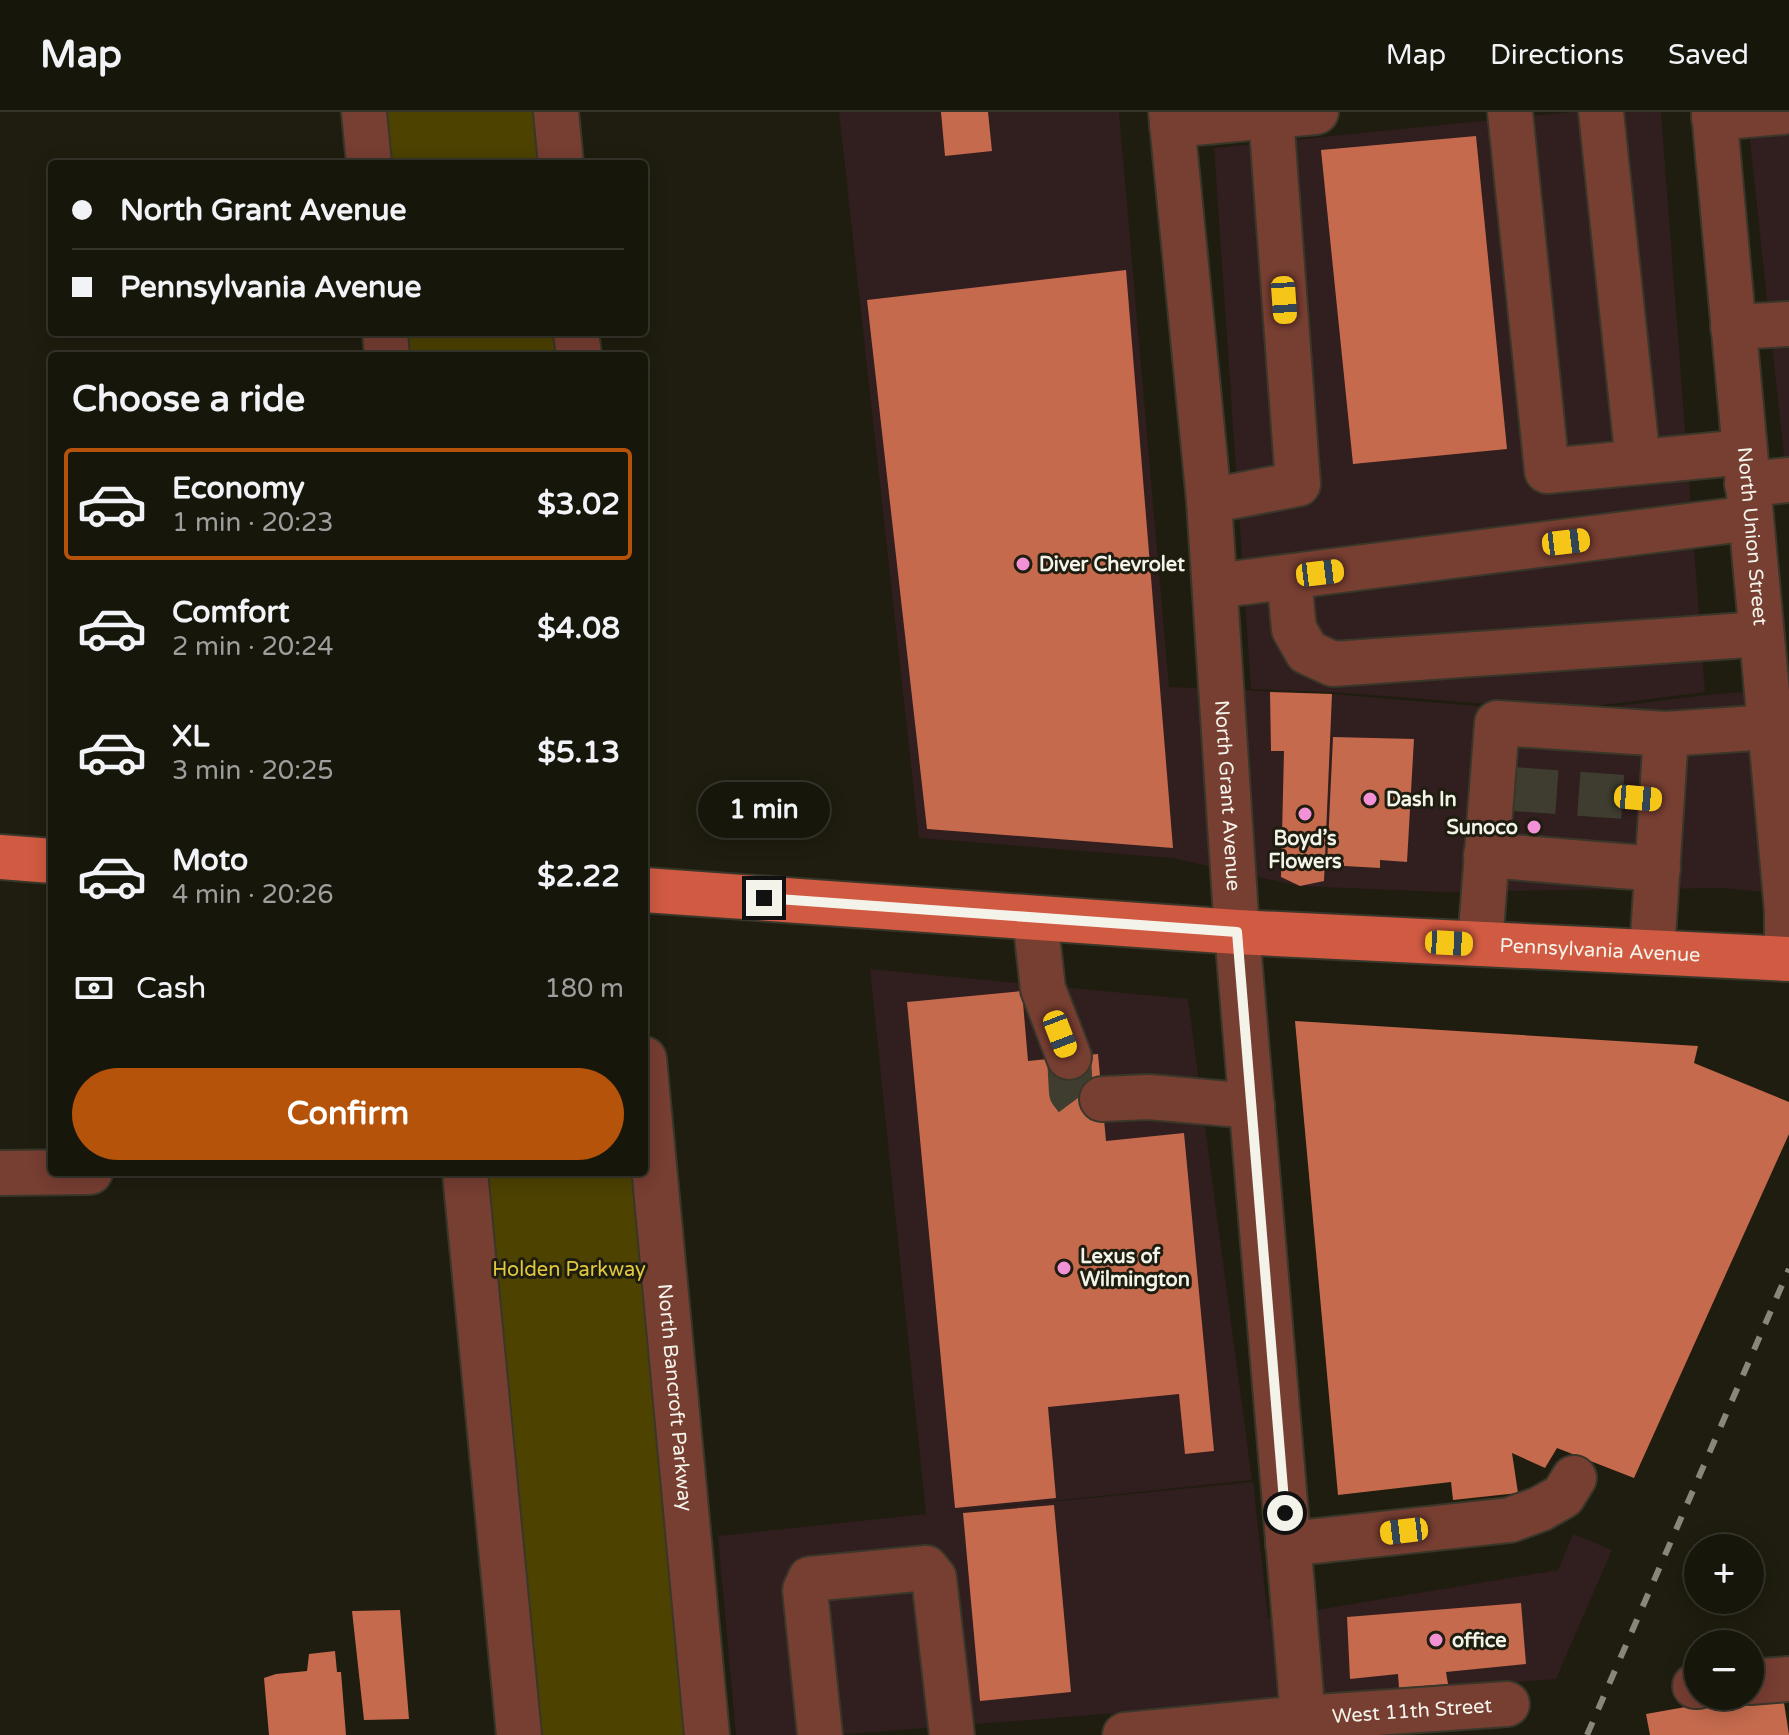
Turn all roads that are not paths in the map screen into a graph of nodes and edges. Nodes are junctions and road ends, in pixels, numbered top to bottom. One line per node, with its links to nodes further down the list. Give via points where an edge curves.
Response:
1 (364, 112): 10 (street)
2 (556, 112): 11 (street)
3 (1316, 112): 8 (street)
4 (1510, 112): 14 (street, via 1547,471)
5 (1601, 112): 14 (street)
6 (1783, 112): 7 (street)
7 (1714, 115): 13 (street, North Union Street)
8 (1271, 116): 9 (street); 16 (street, via 1298,484)
9 (1171, 118): 16 (street, North Grant Avenue)
10 (369, 160)
11 (561, 160)
12 (1789, 324): 13 (street)
13 (1733, 327): 15 (street, North Union Street)
14 (1638, 462): 15 (street)
15 (1758, 483): 17 (street); 19 (street, North Union Street)
16 (1209, 501): 18 (street, North Grant Avenue)
17 (1289, 577): 18 (street); 19 (street, via 1294,629 1307,652 1333,664)
18 (1215, 586): 28 (street, North Grant Avenue)
19 (1761, 634): 20 (street, North Union Street)
20 (1770, 727): 21 (street); 31 (street, North Union Street)
21 (1666, 734): 22 (street, via 1497,723 1502,788); 25 (street, via 1650,799)
22 (1486, 855): 25 (street); 29 (street)
23 (0, 857): 24 (main road)
24 (48, 861)
25 (1658, 869): 30 (street)
26 (648, 890): 27 (main road, Pennsylvania Avenue)
27 (1035, 918): 28 (main road, Pennsylvania Avenue); 32 (street, via 1043,989)
28 (1237, 932): 29 (main road, Pennsylvania Avenue); 35 (street, North Grant Avenue)
29 (1480, 944): 30 (main road, Pennsylvania Avenue)
30 (1652, 952): 31 (main road, Pennsylvania Avenue)
31 (1788, 959)
32 (1069, 1057)
33 (1102, 1099): 35 (street, via 1159,1097)
34 (648, 1102): 46 (street, North Bancroft Parkway)
35 (1252, 1106): 40 (street, North Grant Avenue)
36 (48, 1172): 37 (street)
37 (0, 1173)
38 (465, 1176): 45 (street)
39 (1574, 1478): 40 (street, via 1563,1496 1510,1520)
40 (1288, 1544): 44 (street, North Grant Avenue)
41 (1789, 1679): 42 (street)
42 (1764, 1681)
43 (1507, 1704): 44 (street, West 11th Street)
44 (1309, 1726): 49 (street, West 11th Street)
45 (519, 1735)
46 (707, 1735)
47 (820, 1735): 48 (street, via 805,1590 810,1579 926,1568 934,1578)
48 (952, 1735)
49 (1125, 1735)

